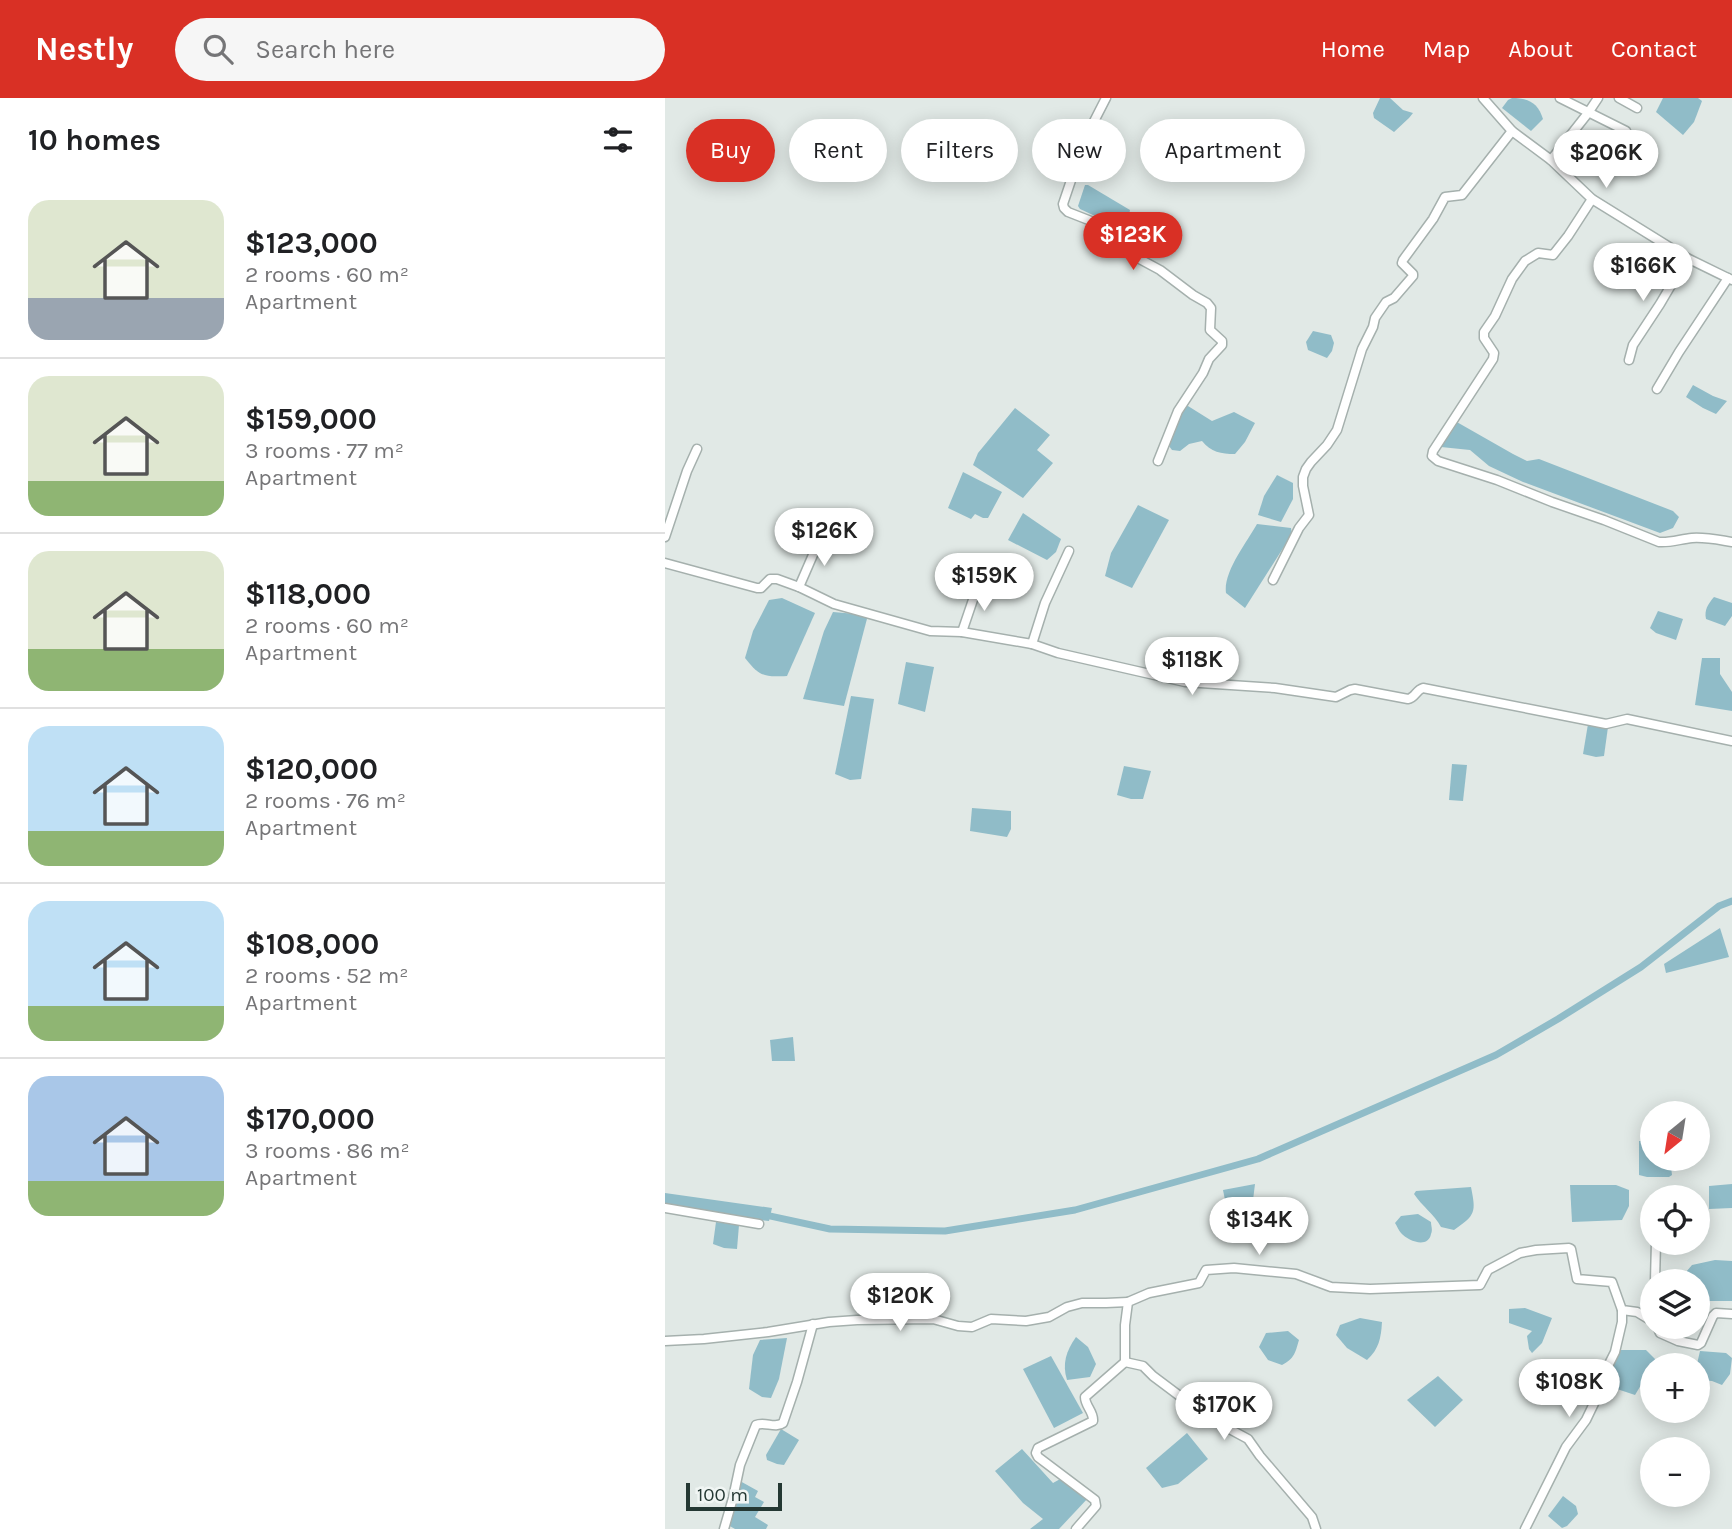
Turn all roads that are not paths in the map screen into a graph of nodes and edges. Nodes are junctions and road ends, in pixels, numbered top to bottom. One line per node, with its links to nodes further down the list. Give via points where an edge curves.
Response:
1 (1106, 98): 17 (street, via 1085,139 1064,208 1091,221 1115,244 1207,303 1210,330 1222,345 1178,411)
2 (1483, 98): 8 (street)
3 (1560, 98): 7 (street)
4 (1598, 98): 7 (street)
5 (1619, 98): 6 (street)
6 (1637, 108)
7 (1588, 113): 9 (street); 10 (street)
8 (1512, 131): 10 (street); 23 (street, via 1462,195 1445,197 1403,260 1413,276 1375,318 1337,430 1306,469 1303,486 1308,515)
9 (1626, 131)
10 (1551, 160): 11 (street)
11 (1592, 198): 12 (street); 20 (street, via 1553,255 1538,253 1511,279 1484,332 1493,359 1432,456 1659,542 1703,537)
12 (1687, 258): 13 (street); 14 (street, via 1633,345)
13 (1730, 279): 15 (street)
14 (1629, 360)
15 (1657, 388)
16 (697, 449): 18 (street)
17 (1158, 461)
18 (665, 537)
19 (819, 541): 25 (street)
20 (1732, 542)
21 (1069, 551): 27 (street, via 1045,603)
22 (665, 563): 25 (street, via 757,588 770,579)
23 (1273, 580)
24 (978, 585): 26 (street)
25 (799, 587): 26 (street, via 834,604 930,631)
26 (963, 632): 27 (street)
27 (1033, 644): 28 (street, via 1185,682 1336,697 1355,689 1408,699 1423,688 1605,723 1627,719)
28 (1732, 741)
29 (665, 1208): 30 (street)
30 (759, 1224)
31 (1128, 1302): 32 (street, via 1199,1283 1206,1270 1234,1268 1296,1274 1331,1287 1480,1285 1488,1270 1520,1253 1569,1248 1577,1279 1612,1282); 36 (street, via 1082,1303 1049,1317 991,1320 972,1327 921,1318); 40 (street)
32 (1622, 1310): 33 (street); 44 (street, via 1615,1352 1598,1395)
33 (1640, 1314)
34 (1732, 1314): 35 (street, via 1716,1313)
35 (1710, 1323)
36 (813, 1324): 39 (street); 41 (street, via 783,1423 756,1425 740,1465)
37 (1674, 1339): 38 (street, via 1698,1345)
38 (1703, 1339)
39 (665, 1341)
40 (1125, 1362): 42 (street, via 1085,1397 1093,1421 1036,1453 1095,1500 1097,1506); 43 (street, via 1143,1366 1209,1418 1248,1438 1312,1517)
41 (724, 1529)
42 (1076, 1529)
43 (1316, 1529)
44 (1525, 1529)

